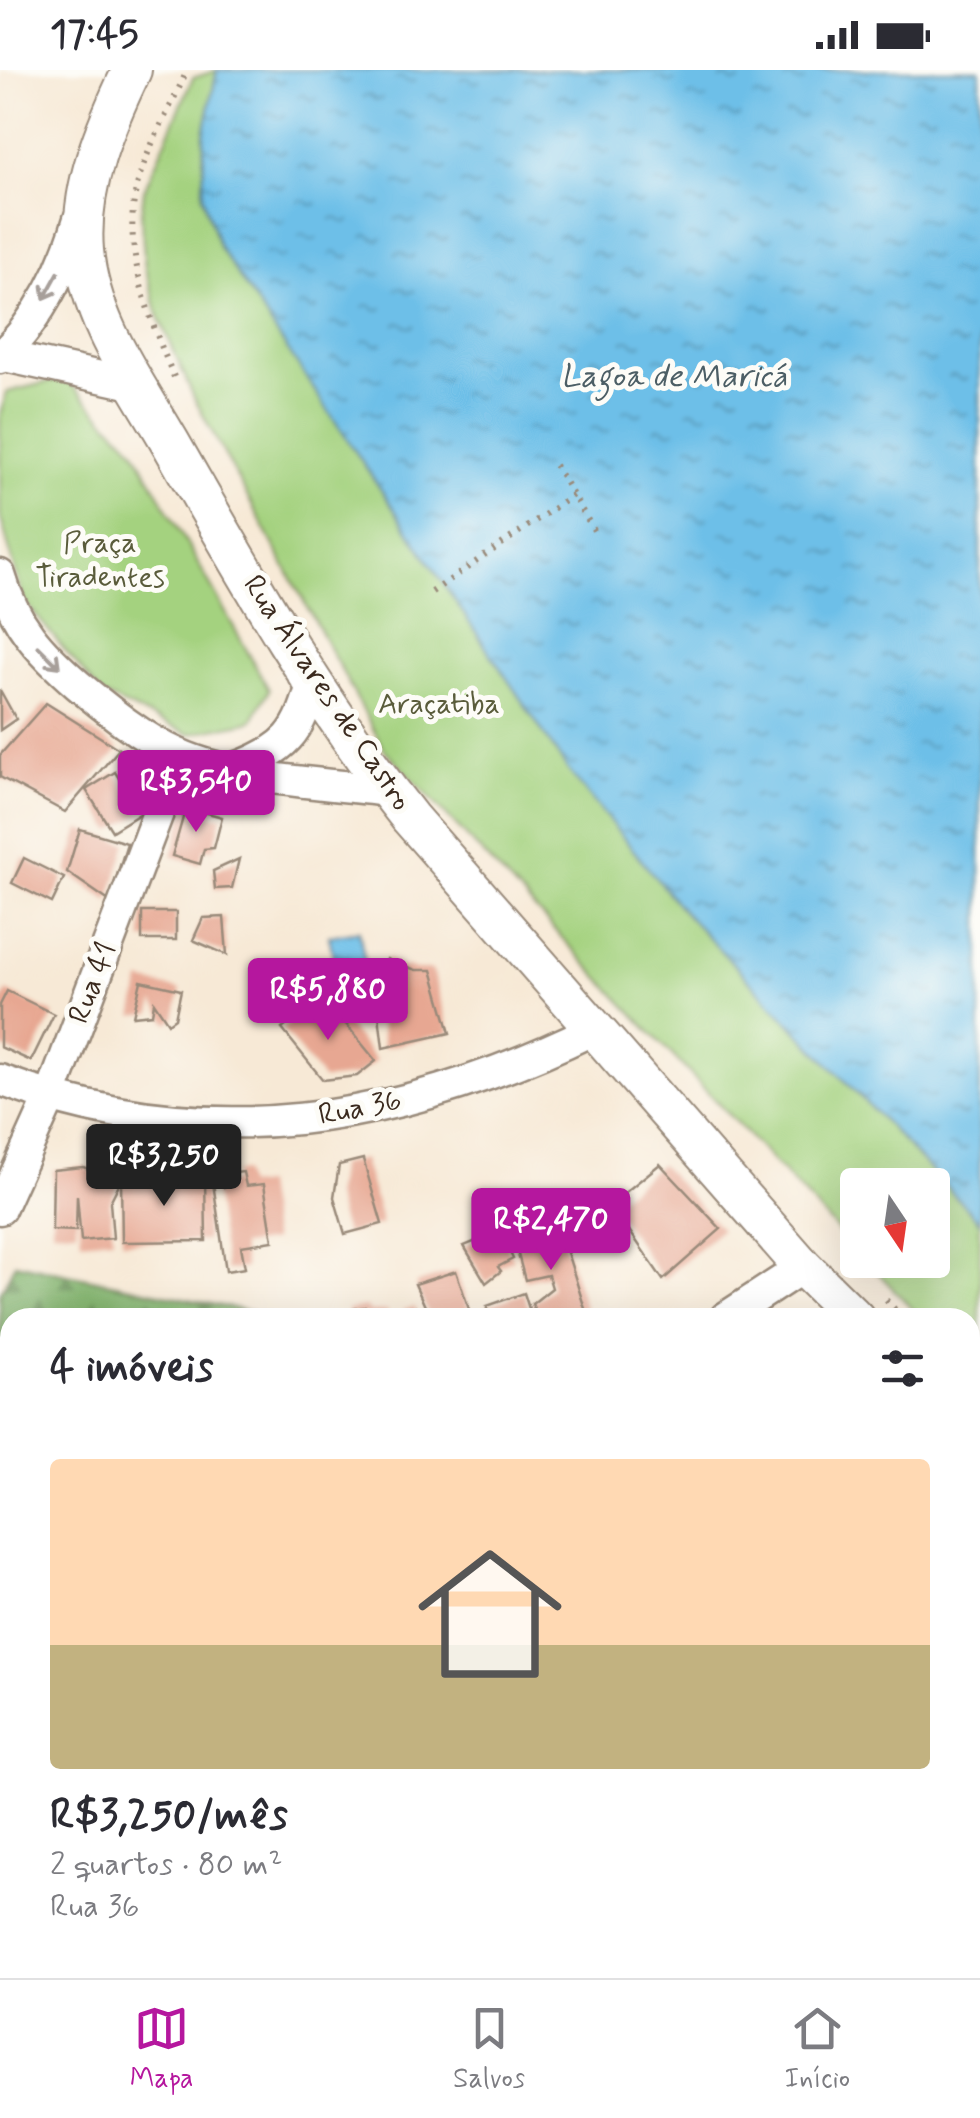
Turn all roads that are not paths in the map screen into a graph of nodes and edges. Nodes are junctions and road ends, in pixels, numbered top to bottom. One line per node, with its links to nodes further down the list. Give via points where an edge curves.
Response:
1 (132, 70): 2 (street, Rua Álvares de Castro)
2 (82, 208): 3 (street, one-way to 3, via 69,253 46,296); 4 (street, Rua Álvares de Castro, via 89,286 106,334)
3 (0, 356): 4 (street)
4 (138, 385): 7 (street, Rua Álvares de Castro)
5 (0, 575): 6 (street)
6 (4, 608): 8 (street, one-way to 8, via 110,712)
7 (313, 679): 9 (street, via 302,718 284,744); 10 (street, Rua Álvares de Castro)
8 (180, 755): 9 (street); 13 (street, Rua 41)
9 (230, 770): 10 (street)
10 (389, 792): 11 (street, Rua Álvares de Castro)
11 (592, 1030): 13 (street, Rua 36, via 450,1088 353,1114 242,1124); 15 (street, Rua Álvares de Castro)
12 (0, 1080): 13 (street, Rua 36)
13 (50, 1098): 14 (street, Rua 41)
14 (0, 1209)
15 (802, 1267): 16 (street, Rua Álvares de Castro); 17 (street)
16 (866, 1304)
17 (740, 1308)

